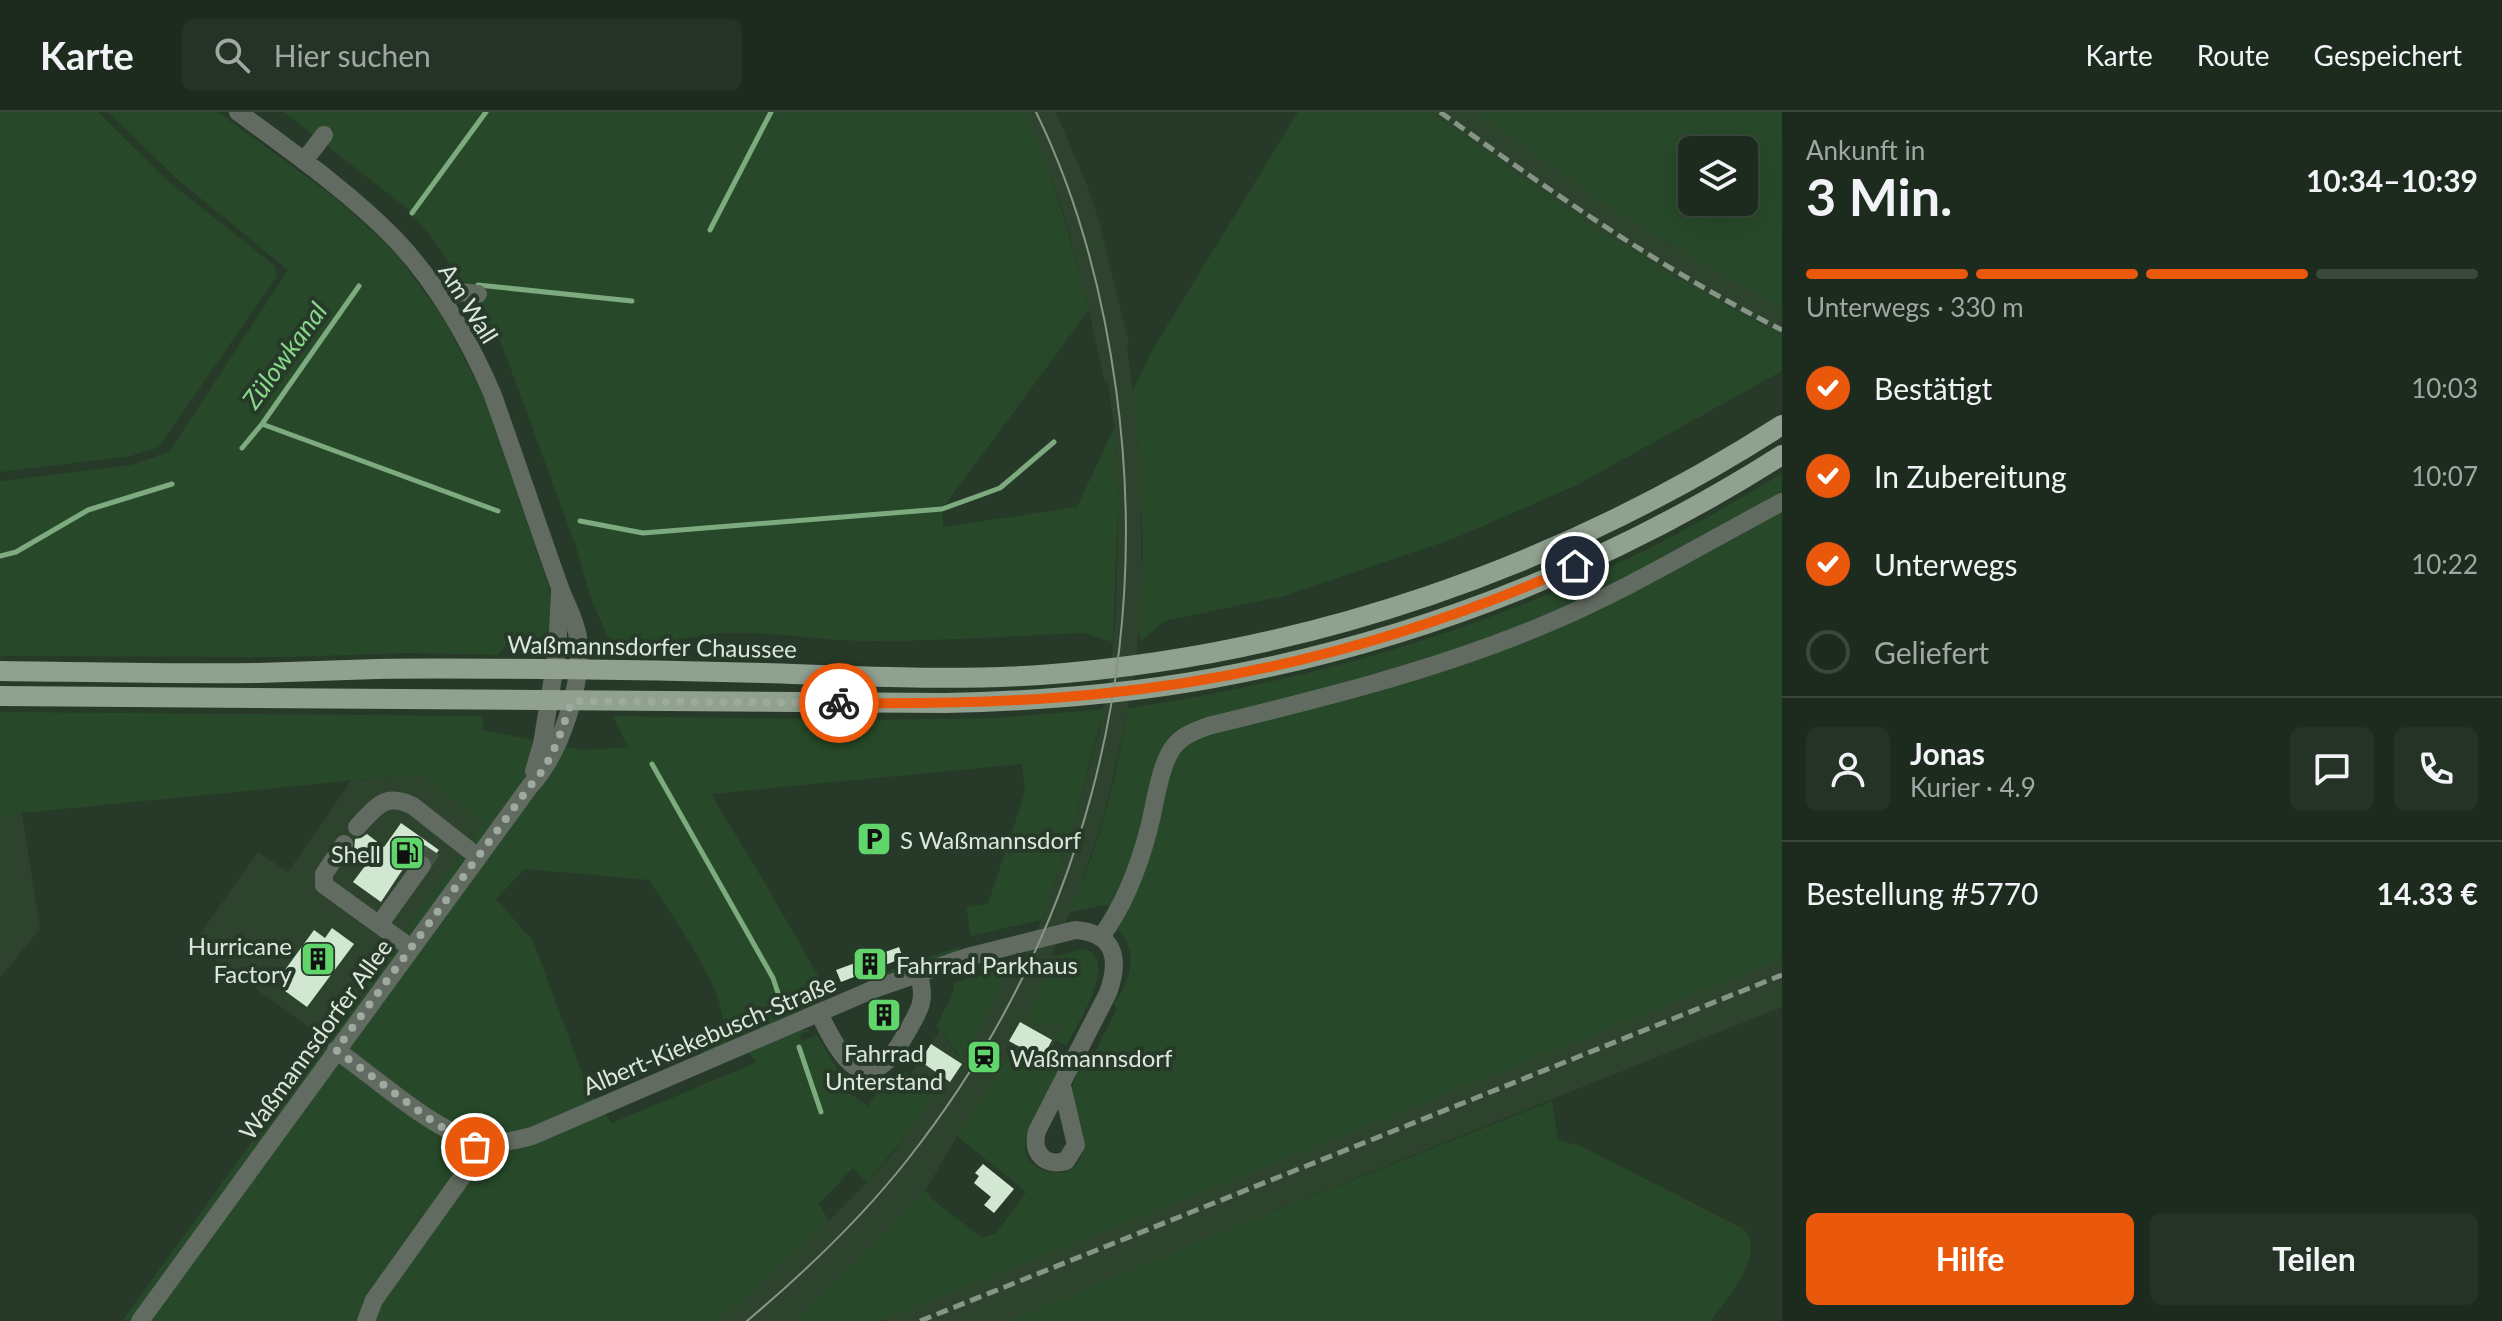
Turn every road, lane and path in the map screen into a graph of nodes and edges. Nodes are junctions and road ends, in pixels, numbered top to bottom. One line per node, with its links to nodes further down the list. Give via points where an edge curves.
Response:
1 (238, 112): 3 (street, Am Wall)
2 (324, 135): 3 (street)
3 (304, 161): 5 (street, Am Wall, via 395,239)
4 (478, 294): 5 (street, via 460,292)
5 (443, 300): 9 (street, Am Wall, via 492,393)
6 (1782, 425): 11 (main road, Waßmannsdorfer Chaussee, via 1639,508 1492,574 1291,637 1198,656 1038,675 934,678)
7 (1782, 455): 15 (main road, via 1625,543 1550,577 1395,634 1228,676 1099,694 945,703)
8 (1782, 502): 24 (street, via 1643,580 1539,627 1361,687 1188,734 1168,756 1132,882)
9 (560, 589): 10 (street, Am Wall); 11 (street, Am Wall, via 575,622)
10 (554, 669): 11 (main road, Waßmannsdorfer Chaussee); 12 (main road, Waßmannsdorfer Chaussee); 14 (street, Waßmannsdorfer Allee)
11 (578, 670): 15 (street, Am Wall)
12 (0, 671)
13 (0, 696): 14 (main road)
14 (548, 701): 15 (main road); 16 (street, Waßmannsdorfer Allee)
15 (572, 701): 16 (street, Waßmannsdorfer Allee, via 546,766)
16 (530, 786): 21 (street, Waßmannsdorfer Allee)
17 (357, 827): 18 (street, via 390,799 413,806)
18 (446, 831): 20 (street); 21 (street)
19 (344, 844): 23 (street, via 324,874 324,885)
20 (434, 847)
21 (478, 857): 25 (street, Waßmannsdorfer Allee)
22 (422, 865): 23 (street)
23 (379, 925): 25 (street)
24 (1101, 937): 26 (street, Albert-Kiekebusch-Straße, via 1075,930); 29 (street, via 1111,949 1114,976)
25 (411, 948): 28 (street, Waßmannsdorfer Allee)
26 (918, 973): 27 (street, Albert-Kiekebusch-Straße); 27 (street, via 924,993 921,1007 880,1068 867,1071 849,1063)
27 (819, 1013): 30 (street, Albert-Kiekebusch-Straße, via 532,1136 511,1142)
28 (336, 1050): 30 (street, Albert-Kiekebusch-Straße, via 438,1125); 31 (street, Waßmannsdorfer Allee)
29 (1062, 1086)
30 (476, 1141): 32 (street, via 462,1177 374,1300)
31 (140, 1321)
32 (366, 1321)

